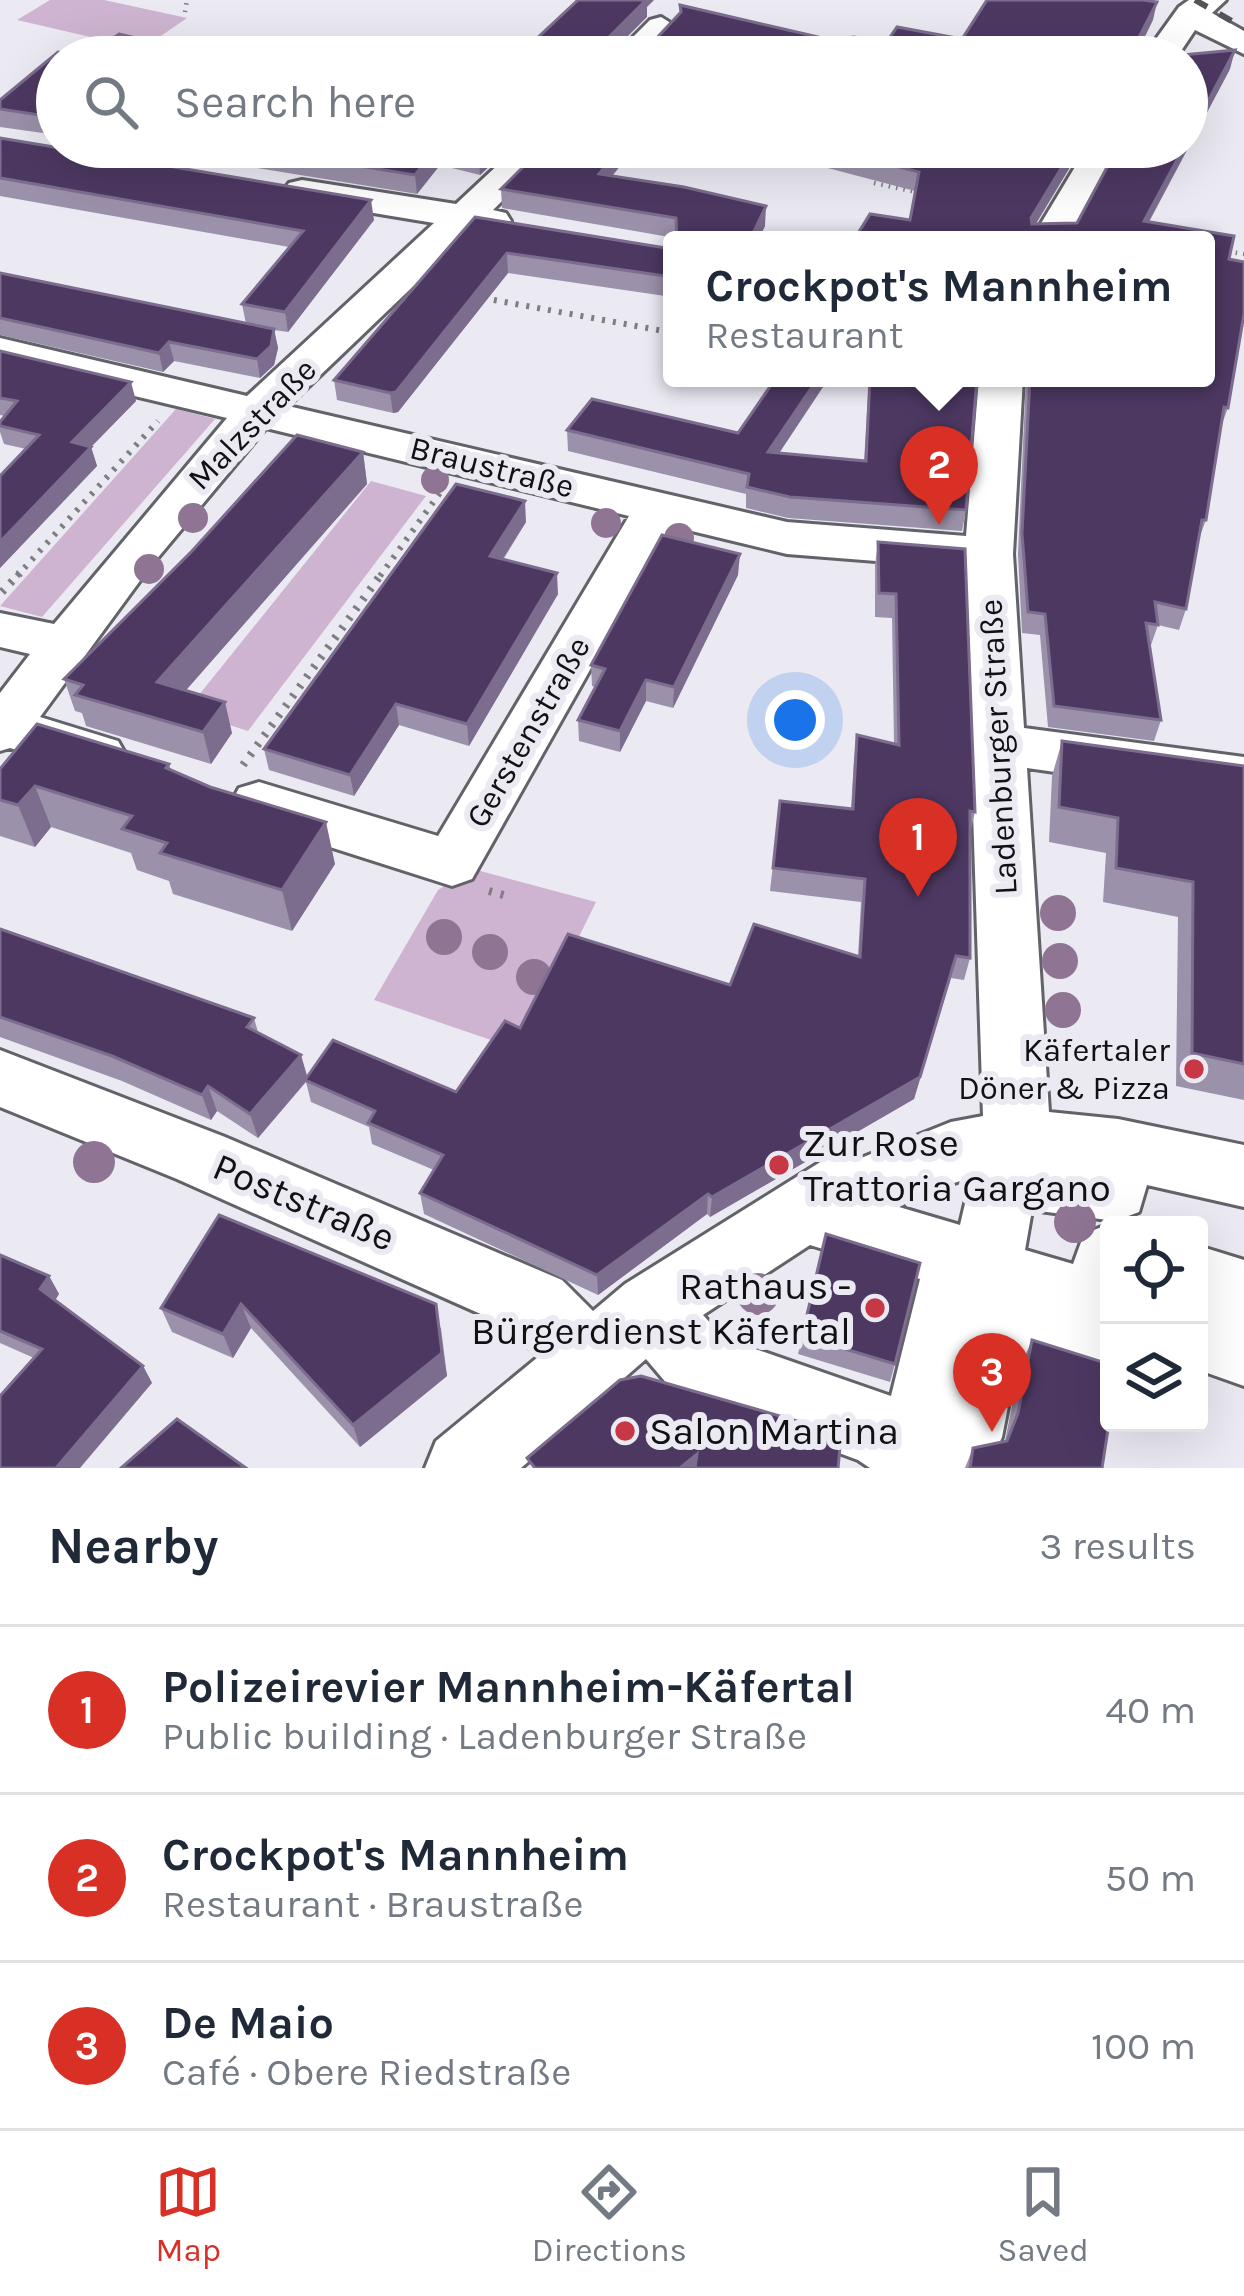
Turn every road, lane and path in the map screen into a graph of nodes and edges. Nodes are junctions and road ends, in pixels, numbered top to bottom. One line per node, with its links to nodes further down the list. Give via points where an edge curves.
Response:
1 (187, 0): 3 (path)
2 (1200, 7): 6 (street); 7 (street)
3 (185, 12)
4 (661, 27): 5 (street)
5 (652, 36)
6 (1177, 36)
7 (1244, 44)
8 (517, 168): 13 (street, Malzstraße)
9 (1093, 168): 15 (street)
10 (874, 183): 12 (path)
11 (260, 184): 13 (street)
12 (920, 193)
13 (468, 216): 14 (street); 16 (street, Malzstraße)
14 (536, 229)
15 (1055, 231)
16 (399, 282): 17 (path); 21 (street, Malzstraße)
17 (663, 331)
18 (0, 351): 20 (street, Braustraße)
19 (999, 387): 24 (street, Ladenburger Straße)
20 (183, 393): 21 (street, Braustraße); 25 (path)
21 (257, 411): 22 (street, Braustraße); 27 (street, Malzstraße)
22 (464, 460): 23 (street, Braustraße); 31 (path)
23 (658, 507): 24 (street, Braustraße, via 788,538); 31 (street, Gerstenstraße, via 452,863)
24 (989, 554): 29 (street, Ladenburger Straße)
25 (0, 594)
26 (0, 630): 27 (street)
27 (63, 644): 28 (street, Malzstraße)
28 (2, 729): 31 (street, Gerstenstraße)
29 (997, 744): 30 (street); 33 (street, Ladenburger Straße)
30 (1244, 778)
31 (194, 783)
32 (0, 1078): 43 (street, Poststraße, via 538,1304)
33 (1011, 1146): 36 (street); 36 (street, Ladenburger Straße, via 985,1272 1104,1308); 39 (street, via 960,1126 896,1152); 42 (street, via 912,1166 821,1217 960,1258 922,1417 940,1428 964,1437 990,1317)
34 (1244, 1153): 36 (street)
35 (1244, 1176): 36 (street)
36 (1115, 1190)
37 (1208, 1283): 38 (street)
38 (1244, 1294)
39 (650, 1309): 43 (street); 45 (street, via 700,1366 881,1430 918,1456)
40 (1208, 1338): 41 (street)
41 (1244, 1350)
42 (1100, 1351)
43 (588, 1358): 44 (street)
44 (463, 1468)
45 (918, 1468)

